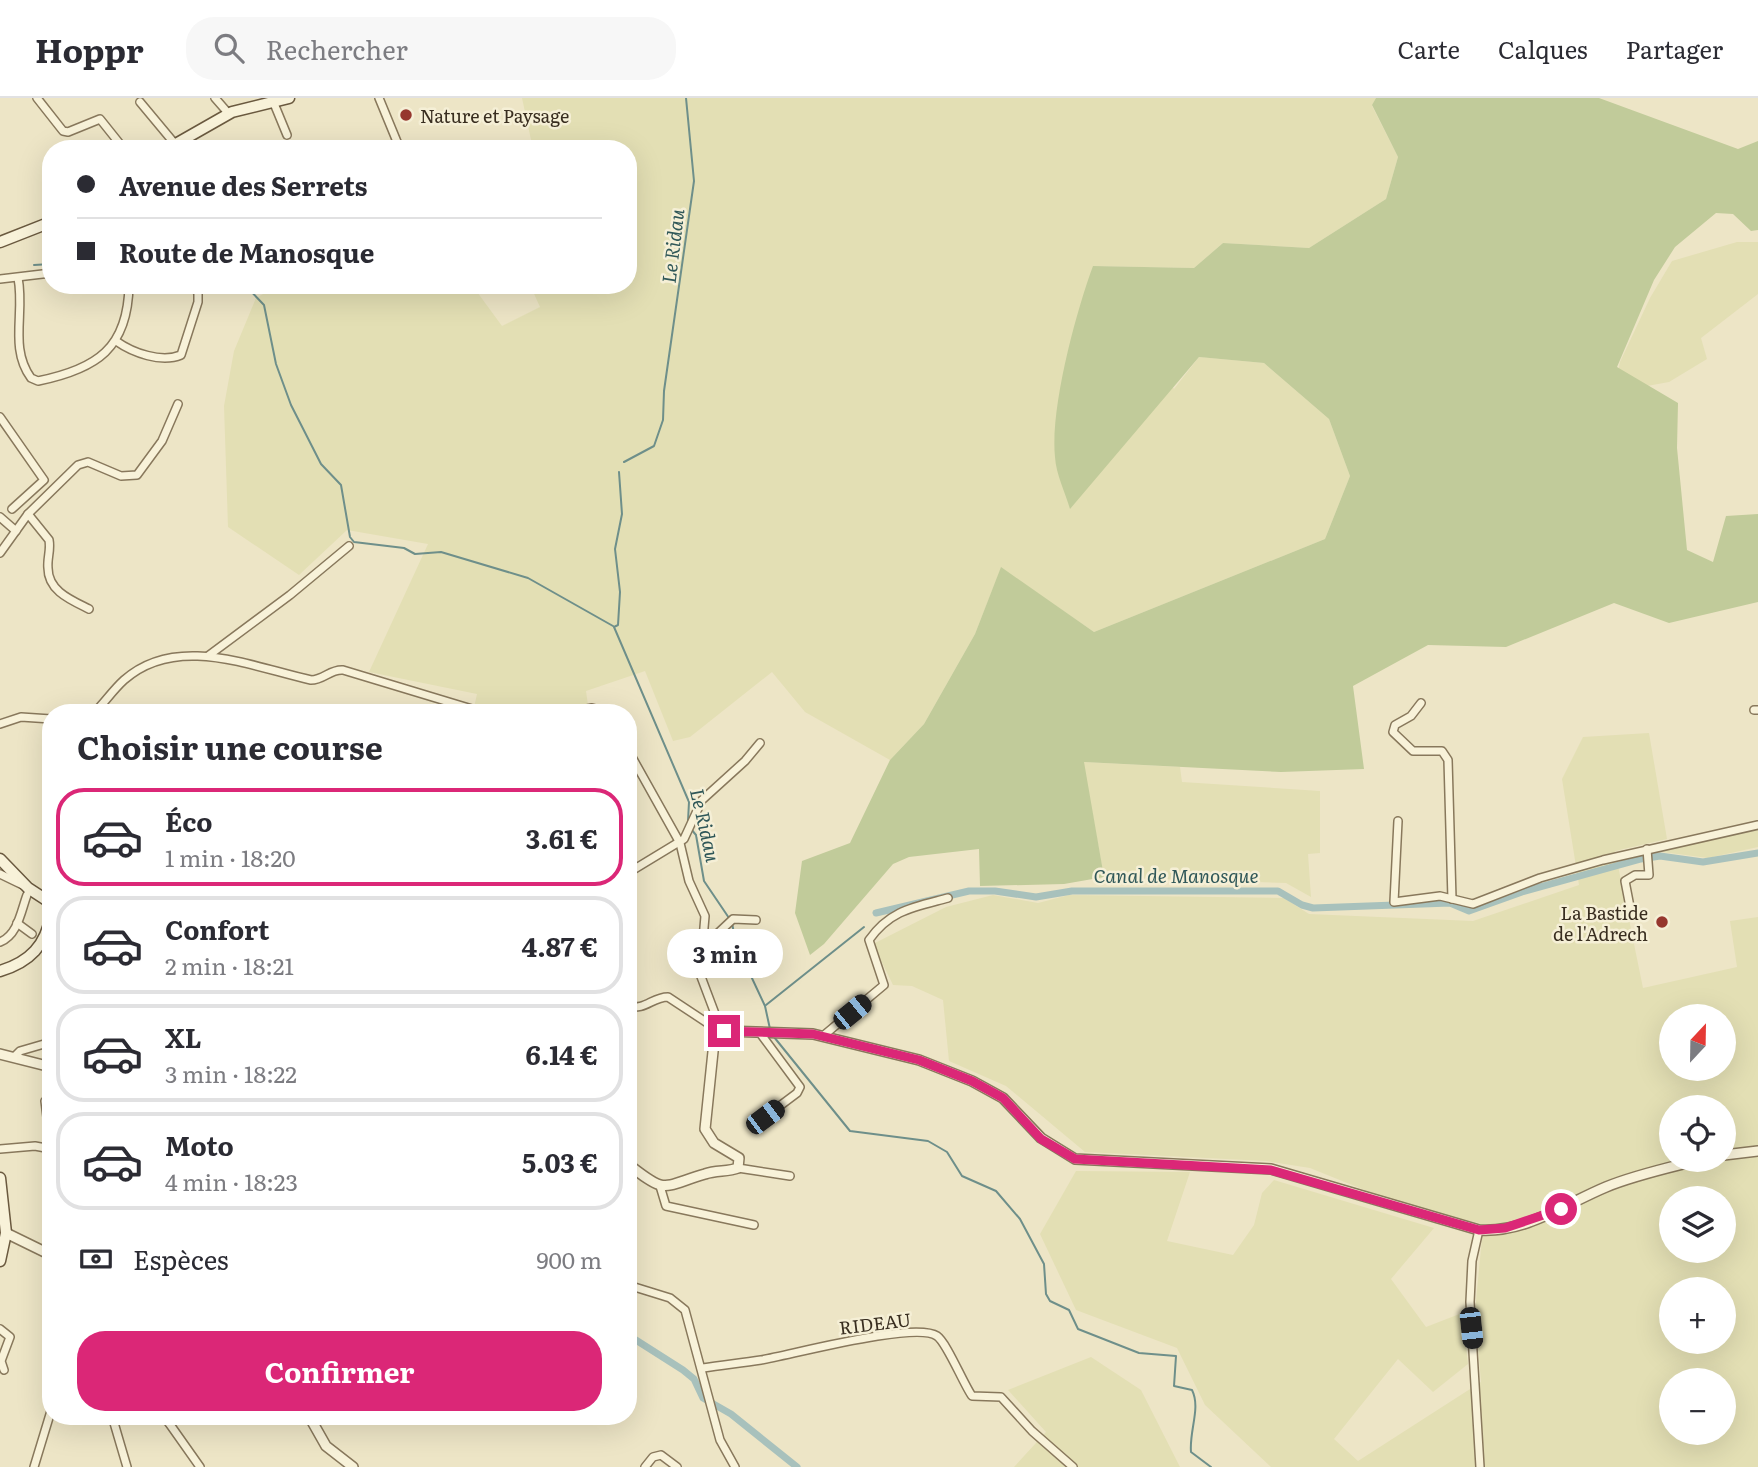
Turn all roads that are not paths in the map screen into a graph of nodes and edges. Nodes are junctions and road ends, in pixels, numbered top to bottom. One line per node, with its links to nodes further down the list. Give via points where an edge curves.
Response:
1 (37, 98): 9 (street, via 63,131 100,119)
2 (215, 98): 7 (street)
3 (289, 98): 5 (main road)
4 (379, 98): 12 (street)
5 (272, 101): 7 (main road); 8 (street)
6 (140, 102): 10 (street)
7 (229, 114): 11 (main road)
8 (287, 135)
9 (117, 140)
10 (167, 140)
11 (182, 140)
12 (396, 140)
13 (42, 226): 14 (main road)
14 (0, 242)
15 (42, 274): 16 (street)
16 (18, 278): 17 (street); 20 (street, via 20,356 31,378 41,381 98,360)
17 (0, 279)
18 (129, 294): 20 (street, via 126,321)
19 (198, 294): 20 (street, via 181,355 142,354)
20 (116, 341)
21 (178, 404): 24 (street, via 162,441 137,475 121,476 83,463)
22 (0, 417): 23 (street, via 44,480)
23 (12, 509)
24 (28, 514): 26 (street); 29 (street, via 47,535 53,584)
25 (0, 517): 26 (street)
26 (16, 531): 28 (street)
27 (349, 545): 30 (street)
28 (0, 554)
29 (89, 609)
30 (208, 656): 32 (street, via 148,666 124,680); 33 (street, via 311,680 343,670)
31 (1421, 703): 48 (street, via 1393,732 1413,751 1442,751 1448,761)
32 (102, 704)
33 (455, 704)
34 (42, 718): 35 (street, via 21,717)
35 (0, 724)
36 (760, 743): 40 (street, via 702,800)
37 (637, 766): 40 (street)
38 (1398, 821): 48 (street, via 1394,902 1440,896)
39 (1758, 825): 41 (street)
40 (680, 844): 43 (street); 53 (street, via 689,881 705,916)
41 (1647, 853): 48 (street, via 1540,878 1461,906); 49 (street, via 1649,875 1625,881)
42 (0, 859): 45 (main road)
43 (637, 868)
44 (0, 874): 45 (street)
45 (28, 891): 46 (main road); 51 (street)
46 (42, 898)
47 (948, 898): 60 (street, via 893,914 879,925 869,940 884,985)
48 (1452, 899)
49 (1632, 912)
50 (756, 920): 53 (street, via 730,920)
51 (17, 923): 52 (street); 54 (street, via 10,937)
52 (32, 934)
53 (704, 940): 58 (street, via 700,974)
54 (0, 942)
55 (42, 944): 56 (main road)
56 (0, 971)
57 (637, 1007): 58 (street, via 668,998)
58 (721, 1030): 59 (street); 70 (street, via 713,1051 705,1129 714,1143 738,1158)
59 (768, 1033): 60 (street); 65 (street, via 800,1087)
60 (823, 1037): 77 (street, via 919,1060 972,1081 1003,1098 1041,1139 1066,1156 1085,1161 1271,1170)
61 (42, 1045): 63 (street)
62 (0, 1054): 63 (street)
63 (14, 1057): 64 (street)
64 (42, 1065)
65 (765, 1117)
66 (42, 1147): 67 (street)
67 (0, 1149)
68 (1758, 1151): 69 (street)
69 (1736, 1154)
70 (738, 1168): 73 (street); 75 (street)
71 (637, 1170): 75 (street)
72 (1659, 1171): 77 (street, via 1604,1187 1541,1218)
73 (790, 1176)
74 (0, 1178): 78 (main road)
75 (660, 1186): 76 (street, via 666,1206)
76 (754, 1226)
77 (1479, 1230): 98 (street, via 1470,1301)
78 (6, 1233): 79 (main road); 80 (street)
79 (2, 1245): 81 (main road)
80 (42, 1251)
81 (0, 1261)
82 (637, 1287): 84 (street, via 682,1307)
83 (0, 1329): 85 (street, via 10,1337 1,1361)
84 (702, 1367): 96 (street, via 720,1440); 97 (street, RIDEAU, via 840,1343 931,1334 942,1341 972,1396 1001,1397)
85 (5, 1370)
86 (47, 1425): 90 (street)
87 (115, 1425): 91 (street)
88 (170, 1425): 92 (street)
89 (314, 1425): 93 (street, via 326,1446)
90 (34, 1467)
91 (127, 1467)
92 (200, 1467)
93 (353, 1467)
94 (645, 1467): 95 (street, via 658,1455)
95 (677, 1467)
96 (735, 1467)
97 (1073, 1467)
98 (1480, 1467)

